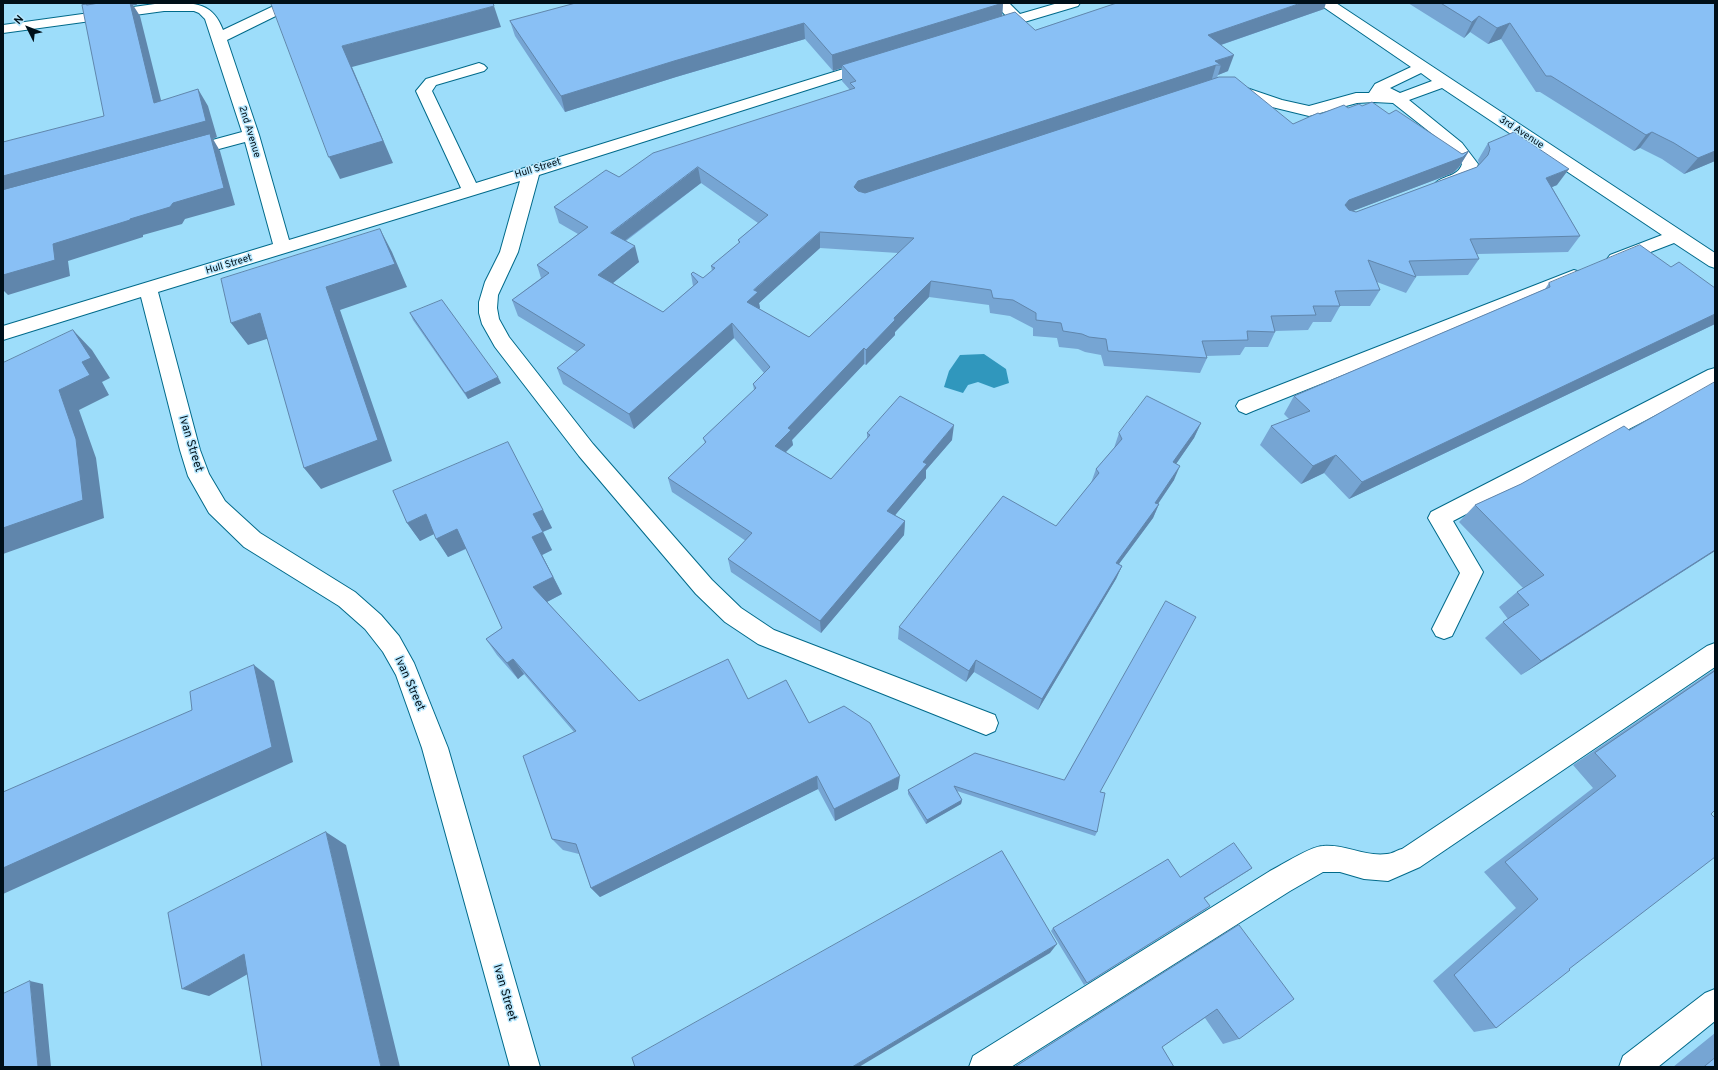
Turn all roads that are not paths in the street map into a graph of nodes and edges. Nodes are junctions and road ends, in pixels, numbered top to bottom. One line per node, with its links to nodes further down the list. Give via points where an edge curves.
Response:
1 (291, 3): 8 (street)
2 (1001, 3): 5 (street)
3 (1073, 3): 5 (street)
4 (1327, 3): 10 (street, 3rd Avenue)
5 (1018, 20): 7 (street)
6 (3, 29): 8 (street, 2nd Avenue, via 126,11 195,7 204,10 212,18)
7 (980, 31)
8 (219, 38): 16 (street, 2nd Avenue)
9 (889, 59): 18 (street, Hull Street)
10 (1423, 67): 12 (street, 3rd Avenue); 14 (street)
11 (479, 68): 19 (street, via 431,82 424,91)
12 (1444, 82): 15 (street); 21 (street, 3rd Avenue)
13 (1216, 87): 14 (street, via 1233,88 1278,104 1309,111)
14 (1377, 92): 15 (street)
15 (1398, 99): 20 (street, via 1453,142 1470,164 1460,178)
16 (251, 135): 17 (street); 22 (street, 2nd Avenue)
17 (176, 156)
18 (531, 172): 19 (street, Hull Street); 30 (street, via 519,222 490,292 488,314 502,342 586,450 704,587 733,615 766,637)
19 (471, 190): 22 (street, Hull Street)
20 (1425, 191)
21 (1676, 236): 23 (street, 3rd Avenue); 27 (street)
22 (283, 248): 24 (street, Hull Street)
23 (1715, 262)
24 (148, 289): 25 (street, Hull Street); 32 (street, Ivan Street, via 190,450 199,476 217,507 252,540 347,599 373,622 391,644 406,671 435,748)
25 (3, 333)
26 (1715, 375): 28 (street, via 1439,518 1472,572)
27 (1246, 406)
28 (1444, 629)
29 (1715, 654): 33 (street, via 1411,858 1388,868 1364,866 1340,859 1321,859 1280,881)
30 (986, 723)
31 (1715, 1003): 34 (street)
32 (525, 1067)
33 (984, 1067)
34 (1634, 1067)

